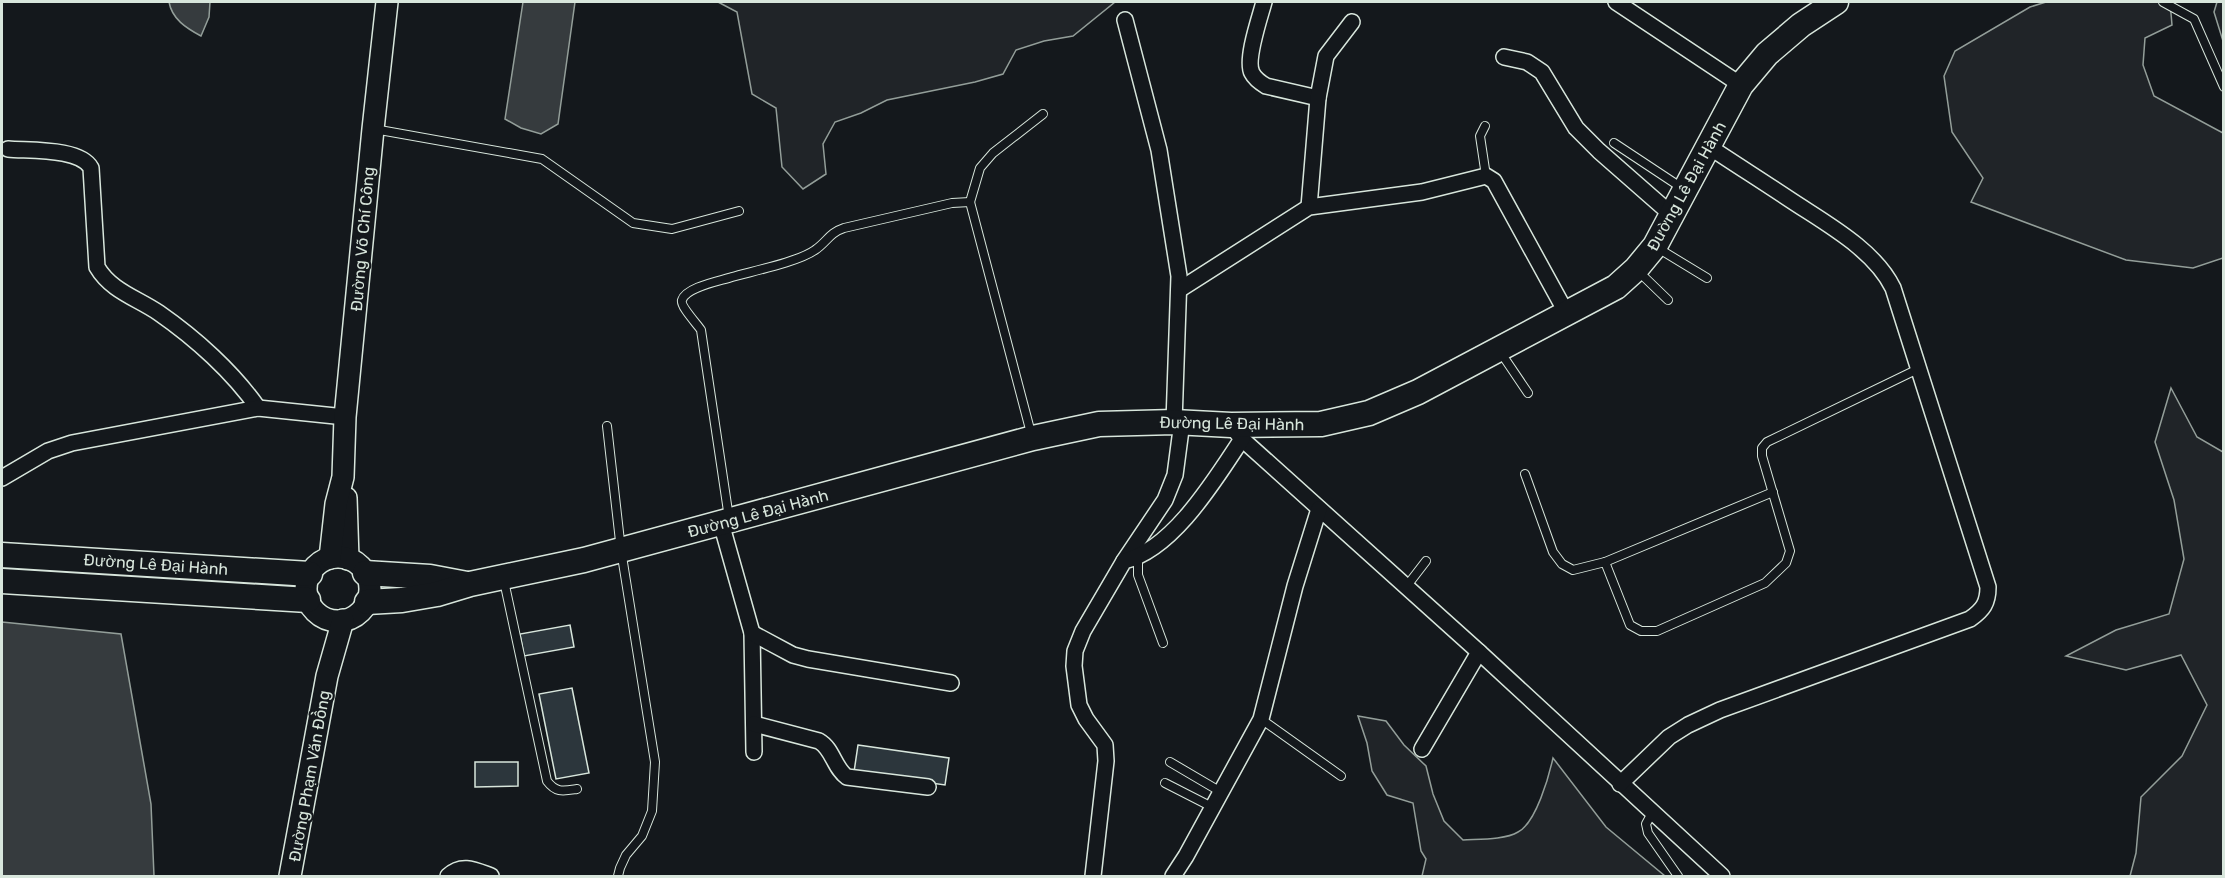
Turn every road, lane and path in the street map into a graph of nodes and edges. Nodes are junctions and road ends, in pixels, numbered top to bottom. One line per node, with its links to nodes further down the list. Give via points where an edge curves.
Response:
1 (387, 2): 14 (main road, Đường Võ Chí Công)
2 (1264, 2): 11 (street, via 1251,72 1266,86)
3 (1836, 2): 9 (main road, Đường Lê Đại Hành, via 1767,54)
4 (2163, 2): 10 (lane, via 2194,19)
5 (1624, 3): 9 (street)
6 (1125, 20): 27 (street, via 1159,150)
7 (1352, 22): 11 (street, via 1326,56)
8 (1504, 57): 23 (street, via 1527,62 1542,72 1576,128)
9 (1741, 85): 16 (main road, Đường Lê Đại Hành)
10 (2223, 87)
11 (1318, 98): 21 (street)
12 (1043, 114): 20 (lane, via 980,168)
13 (1485, 126): 18 (lane, via 1480,136)
14 (373, 129): 22 (lane, via 542,159 633,223 672,229); 34 (main road, Đường Võ Chí Công)
15 (1614, 144): 19 (lane)
16 (1708, 146): 19 (main road, Đường Lê Đại Hành); 31 (street, via 1832,227 1874,261 1893,288)
17 (8, 149): 33 (street, via 69,154 87,162 91,168 97,267 103,277 159,313 210,355)
18 (1486, 176): 21 (street, via 1422,192); 29 (street, via 1494,181)
19 (1685, 190): 23 (main road, Đường Lê Đại Hành)
20 (970, 202): 38 (lane); 43 (lane, via 833,231 816,250 694,289 682,299 682,306 701,330)
21 (1310, 207): 27 (street)
22 (739, 211)
23 (1672, 215): 24 (main road, Đường Lê Đại Hành)
24 (1655, 246): 25 (main road, Đường Lê Đại Hành); 26 (lane)
25 (1635, 269): 28 (lane); 29 (main road, Đường Lê Đại Hành, via 1616,287)
26 (1707, 278)
27 (1179, 290): 35 (street)
28 (1668, 300)
29 (1567, 314): 30 (main road, Đường Lê Đại Hành)
30 (1498, 350): 32 (lane); 37 (main road, Đường Lê Đại Hành, via 1369,413 1321,423)
31 (1918, 369): 41 (lane, via 1767,442 1762,456); 69 (street, via 1988,587 1982,611 1970,619 1688,725 1669,736)
32 (1528, 393)
33 (258, 408): 34 (street); 40 (street, via 72,443 48,451)
34 (345, 417): 49 (main road, Đường Võ Chí Công, via 343,477)
35 (1178, 422): 37 (main road, Đường Lê Đại Hành); 38 (main road, Đường Lê Đại Hành, via 1099,424); 46 (street, via 1175,475)
36 (607, 426): 44 (lane)
37 (1237, 432): 42 (street); 46 (street, via 1204,495 1158,545)
38 (1033, 438): 43 (main road, Đường Lê Đại Hành)
39 (1526, 474): 48 (lane, via 1553,552 1562,564 1573,570)
40 (2, 478)
41 (1773, 492): 48 (lane); 48 (lane, via 1790,551 1786,563 1765,583 1657,631 1641,631 1630,625)
42 (1318, 509): 54 (street); 62 (street)
43 (725, 521): 44 (main road, Đường Lê Đại Hành); 58 (street)
44 (621, 550): 51 (main road, Đường Lê Đại Hành); 78 (lane, via 656,777 652,811)
45 (2, 555): 50 (main road, Đường Lê Đại Hành)
46 (1131, 560): 59 (lane); 79 (street, via 1083,632 1074,658 1079,705 1105,746)
47 (1426, 561): 54 (lane)
48 (1605, 562)
49 (348, 563): 50 (main road, via 318,564); 53 (main road, Đường Lê Đại Hành); 56 (main road, via 369,581)
50 (310, 574): 55 (main road)
51 (503, 577): 53 (main road, Đường Lê Đại Hành); 71 (lane, via 547,781 559,791)
52 (2, 581): 55 (main road, Đường Lê Đại Hành)
53 (470, 584): 56 (main road, Đường Lê Đại Hành, via 437,594)
54 (1406, 587): 60 (street)
55 (308, 600): 57 (main road, via 315,610)
56 (367, 602): 57 (main road, via 353,617)
57 (335, 620): 75 (main road, Đường Phạm Văn Đồng)
58 (752, 633): 61 (street, via 808,659); 63 (street)
59 (1163, 643)
60 (1479, 652): 64 (street); 69 (street)
61 (951, 683)
62 (1261, 719): 67 (lane); 72 (street)
63 (754, 724): 65 (street); 70 (street, via 819,741 847,777)
64 (1422, 749)
65 (754, 752)
66 (1170, 762): 72 (lane)
67 (1341, 776)
68 (1165, 783): 73 (lane)
69 (1620, 783): 74 (street)
70 (928, 787)
71 (577, 789)
72 (1221, 792): 73 (street)
73 (1212, 807): 80 (street)
74 (1652, 813): 81 (lane, via 1646,824 1648,833); 82 (street)
75 (290, 876)
76 (448, 876): 77 (street, via 467,867)
77 (491, 876)
78 (618, 876)
79 (1094, 876)
80 (1173, 876)
81 (1678, 876)
82 (1722, 876)

